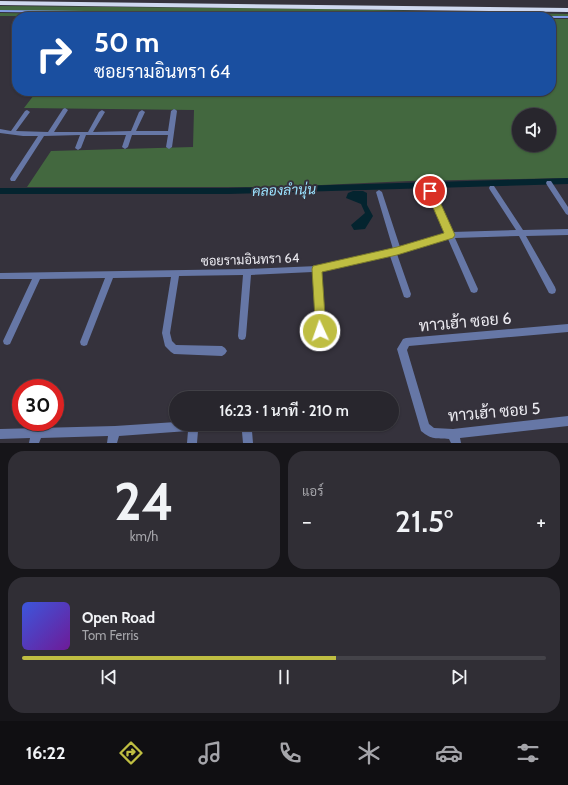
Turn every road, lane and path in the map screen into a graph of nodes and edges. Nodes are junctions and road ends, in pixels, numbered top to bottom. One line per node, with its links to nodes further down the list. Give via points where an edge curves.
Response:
1 (179, 0): 2 (highway)
2 (538, 2)
3 (0, 3): 4 (highway)
4 (568, 10)
5 (0, 12): 6 (main road)
6 (12, 12)
7 (556, 17): 8 (main road)
8 (568, 18)
9 (64, 110): 20 (street)
10 (27, 112): 15 (street)
11 (102, 112): 16 (street)
12 (142, 112): 17 (street)
13 (174, 112): 18 (street)
14 (1, 132): 15 (street)
15 (12, 133): 19 (street)
16 (87, 133): 17 (street); 20 (street); 23 (street)
17 (131, 133): 18 (street); 21 (street)
18 (171, 133): 22 (street)
19 (42, 134): 20 (street); 24 (street)
20 (50, 134)
21 (125, 147)
22 (169, 147)
23 (78, 148)
24 (13, 179)
25 (549, 183): 29 (street)
26 (492, 188): 31 (street)
27 (430, 191): 32 (street)
28 (379, 192): 33 (street)
29 (568, 212)
30 (568, 232): 31 (street, ซอยรามอินทรา 64)
31 (521, 233): 32 (street, ซอยรามอินทรา 64); 41 (street)
32 (450, 235): 33 (street, ซอยรามอินทรา 64); 40 (street)
33 (395, 251): 34 (street, ซอยรามอินทรา 64); 42 (street)
34 (317, 269): 35 (street, ซอยรามอินทรา 64); 44 (street)
35 (247, 272): 36 (street, ซอยรามอินทรา 64); 45 (street)
36 (176, 273): 37 (street, ซอยรามอินทรา 64); 48 (street, via 166,333 168,343 174,349)
37 (110, 274): 38 (street, ซอยรามอินทรา 64); 47 (street)
38 (38, 275): 39 (street, ซอยรามอินทรา 64); 46 (street)
39 (0, 276)
40 (474, 289)
41 (552, 290)
42 (407, 294)
43 (568, 328): 51 (street, ทาวเฮ้า ซอย 6, via 406,342 402,349)
44 (320, 331)
45 (242, 336)
46 (7, 341)
47 (84, 342)
48 (222, 351)
49 (568, 421): 57 (street, ทาวเฮ้า ซอย 5)
50 (169, 428): 52 (street)
51 (424, 428): 57 (street, ทาวเฮ้า ซอย 5)
52 (115, 431): 56 (street); 58 (street)
53 (193, 431): 59 (street)
54 (247, 431): 60 (street)
55 (0, 434): 56 (street)
56 (36, 438)
57 (455, 438)
58 (112, 443)
59 (192, 443)
60 (248, 443)

